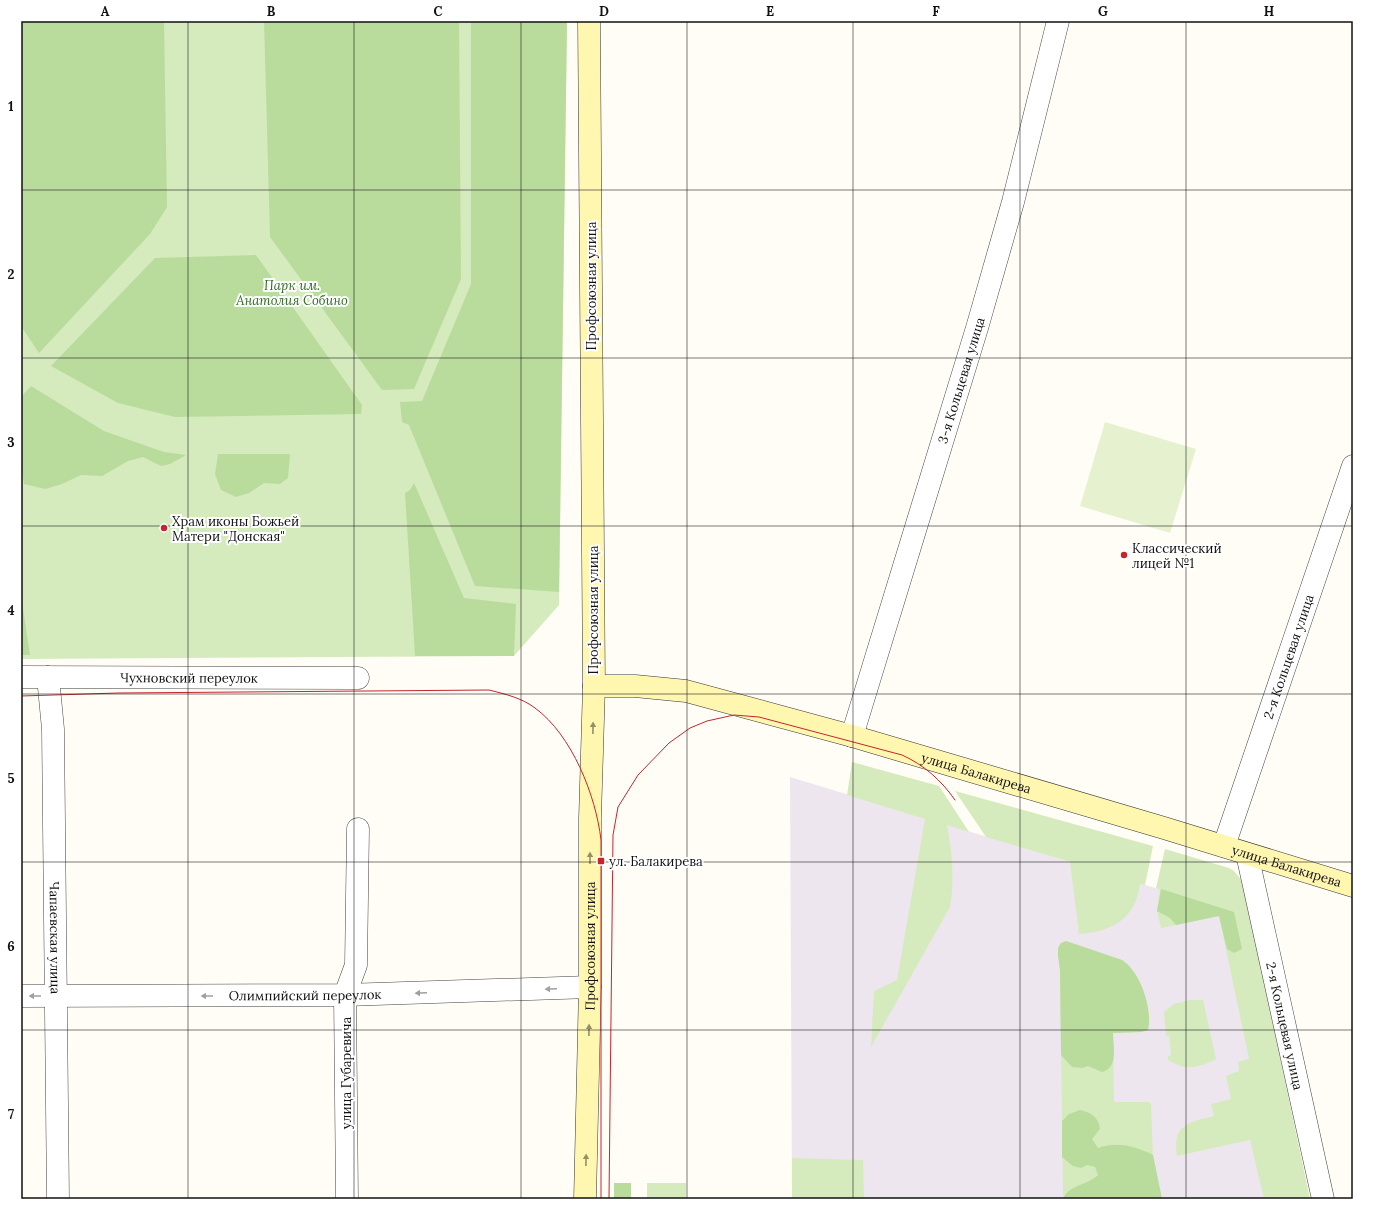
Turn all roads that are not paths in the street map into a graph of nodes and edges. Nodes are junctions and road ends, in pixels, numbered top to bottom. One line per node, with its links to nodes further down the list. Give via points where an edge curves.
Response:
1 (589, 21): 7 (main road, Профсоюзная улица)
2 (1058, 21): 8 (street, 3-я Кольцевая улица, via 1013,202 977,328)
3 (1353, 466): 10 (street, 2-я Кольцевая улица)
4 (21, 677): 5 (street, Чухновский переулок)
5 (48, 677): 6 (street, Чухновский переулок); 16 (street, Чапаевская улица, via 53,729)
6 (358, 678)
7 (594, 686): 8 (main road, улица Балакирева, via 635,686 686,691); 13 (main road, Профсоюзная улица, one-way to 7, via 590,818)
8 (852, 736): 10 (main road, улица Балакирева)
9 (358, 829): 14 (street, улица Губаревича, via 356,965)
10 (1224, 846): 11 (main road, улица Балакирева)
11 (1247, 854): 12 (main road, улица Балакирева); 20 (street, 2-я Кольцевая улица)
12 (1353, 886)
13 (590, 987): 14 (street, Олимпийский переулок, one-way to 14); 19 (main road, Профсоюзная улица, one-way to 13)
14 (345, 995): 16 (street, Олимпийский переулок, one-way to 16); 18 (street, улица Губаревича)
15 (21, 996): 16 (street, Олимпийский переулок, one-way to 15)
16 (57, 996): 17 (street, Чапаевская улица)
17 (58, 1199)
18 (347, 1199)
19 (585, 1199)
20 (1324, 1199)

